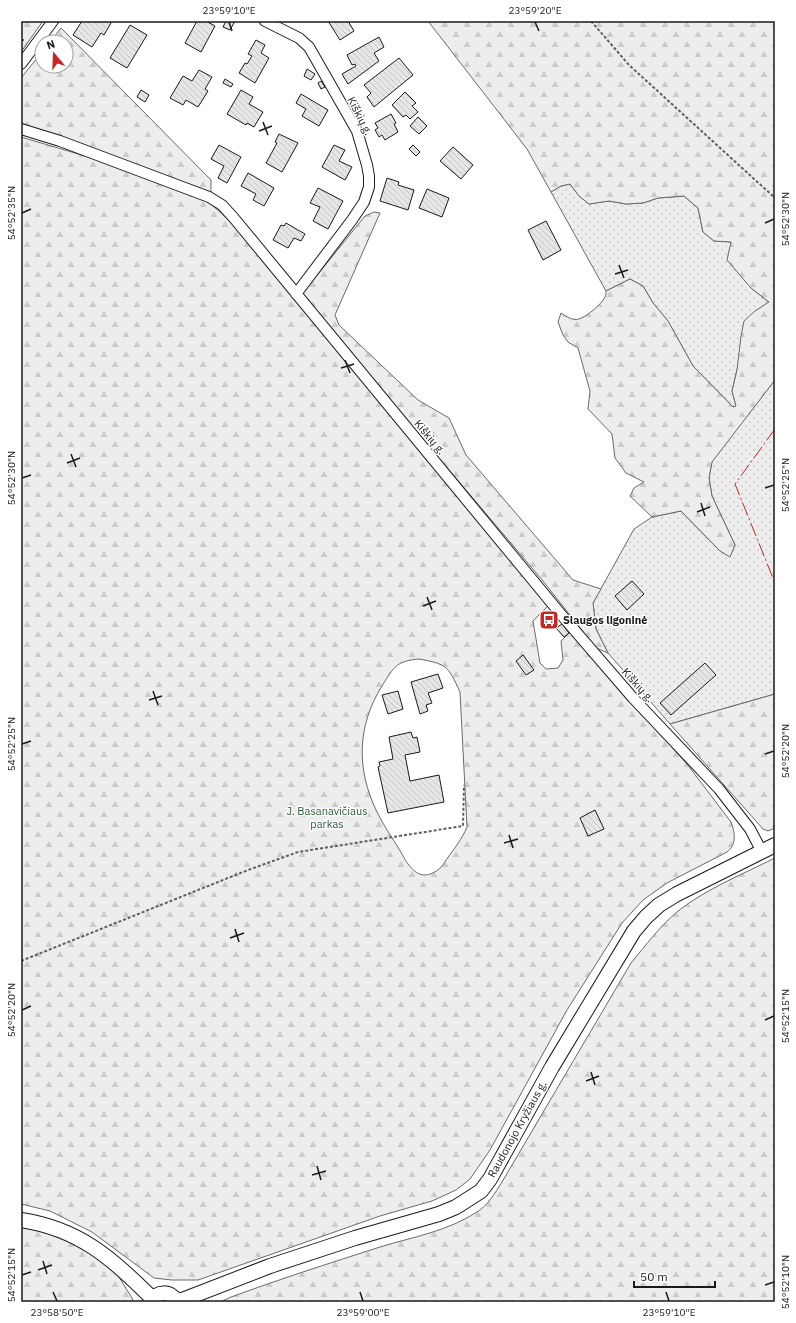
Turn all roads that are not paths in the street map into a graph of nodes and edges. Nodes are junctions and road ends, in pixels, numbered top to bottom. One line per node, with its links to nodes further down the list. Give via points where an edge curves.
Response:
1 (53, 21): 3 (street)
2 (265, 21): 5 (street, Kiškių g., via 299,38 309,47 356,131 369,176 364,202)
3 (21, 64)
4 (21, 129): 5 (street, via 209,197 222,205 233,217)
5 (296, 294): 7 (street, Kiškių g., via 564,618 633,698 727,799 750,829)
6 (775, 845): 7 (main road, Raudonojo Kryžiaus g.)
7 (762, 852): 10 (main road, Raudonojo Kryžiaus g., via 676,894 659,905 634,931 481,1191 456,1207 439,1214 270,1266)
8 (21, 1220): 9 (main road, via 50,1226 72,1234 93,1246 114,1262)
9 (151, 1300): 10 (main road, via 156,1295 164,1293 172,1296)
10 (177, 1302)

